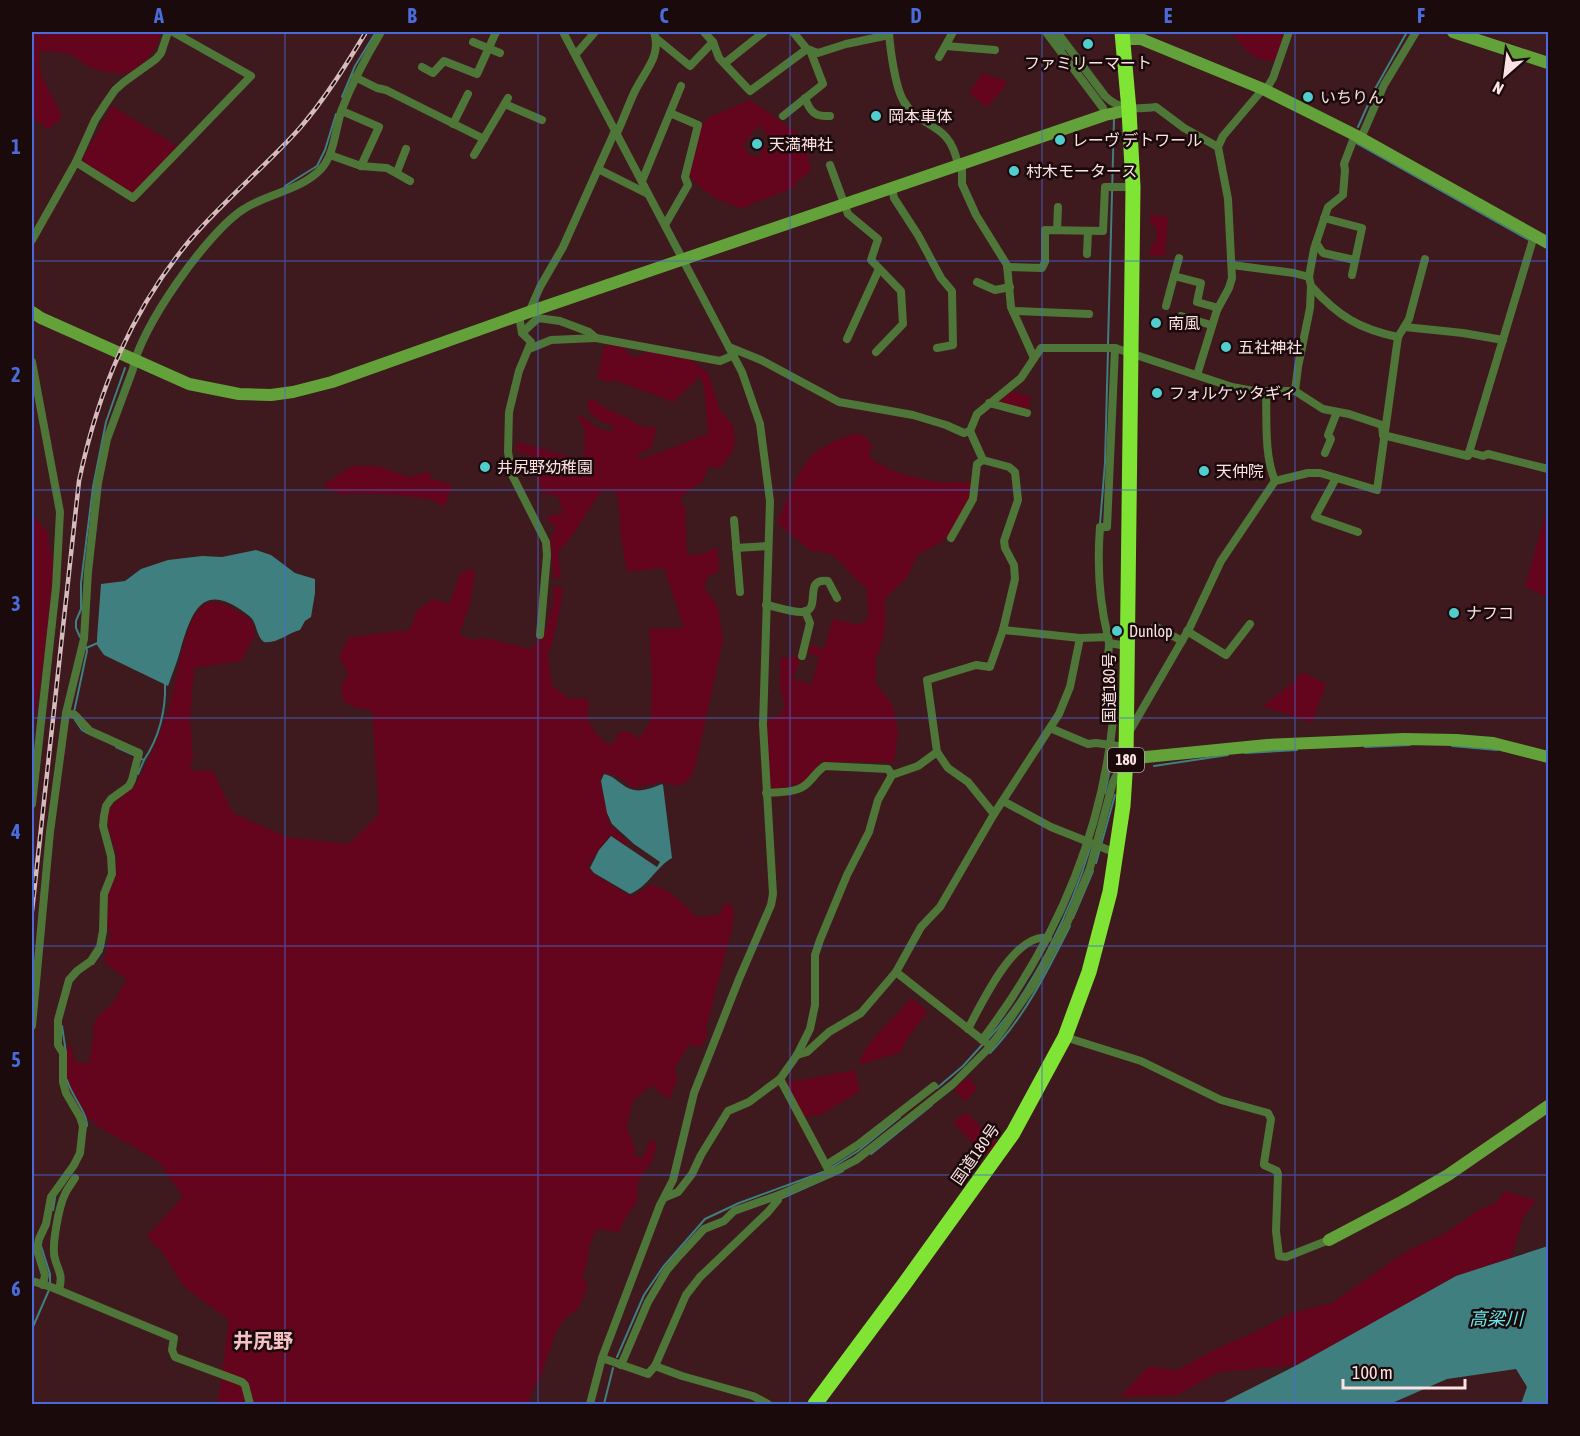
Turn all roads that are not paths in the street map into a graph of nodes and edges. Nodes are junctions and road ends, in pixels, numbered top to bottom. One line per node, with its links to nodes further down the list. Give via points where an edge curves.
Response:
1 (168, 32): 49 (street, via 156,59 110,97)
2 (173, 32): 49 (street, via 251,76 133,198)
3 (381, 32): 30 (street)
4 (496, 32): 21 (street)
5 (563, 32): 25 (street)
6 (595, 32): 25 (street)
7 (704, 32): 19 (street)
8 (764, 32): 27 (street)
9 (793, 32): 22 (street)
10 (953, 32): 20 (street)
11 (1289, 32): 32 (street)
12 (1416, 32): 43 (street)
13 (1453, 32): 28 (street)
14 (889, 33): 22 (street, via 818,52); 51 (street, via 903,101 944,133)
15 (1053, 33): 37 (street, via 1103,108); 37 (street, via 1114,105)
16 (656, 35): 19 (street, via 690,66); 42 (street, via 655,58)
17 (1122, 35): 32 (street, via 1141,39); 37 (highway, 国道180号 / 180)
18 (473, 42): 21 (street)
19 (713, 42): 27 (street)
20 (946, 46): 23 (street); 26 (street)
21 (488, 48): 24 (street); 29 (street, via 477,74 444,62 433,73)
22 (808, 50): 27 (street, via 750,91); 34 (street, via 823,84)
23 (995, 50)
24 (500, 53)
25 (576, 54): 42 (street)
26 (939, 57)
27 (725, 63)
28 (1548, 63)
29 (422, 67)
30 (355, 77): 35 (street); 41 (street)
31 (681, 86): 36 (street)
32 (1264, 90): 43 (street); 45 (street, via 1223,136)
33 (468, 94): 41 (street)
34 (805, 98): 38 (street); 39 (street, via 815,114)
35 (342, 111): 47 (street); 52 (street, via 379,127)
36 (670, 113): 56 (street); 63 (street, via 698,125 685,177 688,185)
37 (1114, 113): 45 (street, via 1156,107); 51 (street); 57 (highway, 国道180号 / 180)
38 (783, 116)
39 (830, 116)
40 (542, 120): 44 (street, via 506,101)
41 (453, 124): 44 (street)
42 (616, 132): 53 (street); 56 (street)
43 (1358, 136): 62 (street, via 1344,164 1343,195 1330,204); 66 (street)
44 (484, 139): 48 (street)
45 (1218, 147): 75 (street, via 1228,199)
46 (406, 148): 54 (street)
47 (330, 155): 52 (street); 104 (street, via 320,170 302,183 243,209 217,234 177,284)
48 (474, 155)
49 (76, 162): 67 (street)
50 (830, 165): 60 (street)
51 (960, 165): 58 (street); 76 (street, via 962,184 976,215)
52 (361, 166): 54 (street)
53 (598, 169): 59 (street); 87 (street, via 563,247)
54 (397, 172): 55 (street)
55 (410, 181)
56 (642, 181): 59 (street)
57 (1120, 187): 65 (street, via 1105,187 1103,231); 102 (highway, 国道180号 / 180)
58 (892, 188): 60 (street); 97 (street, via 894,198 952,291 953,345)
59 (649, 195): 63 (street)
60 (845, 205): 73 (street); 77 (street, via 848,214 878,239 871,260)
61 (1058, 207): 64 (street)
62 (1324, 218): 68 (street); 74 (street, via 1362,228)
63 (665, 225): 73 (street)
64 (1057, 230): 65 (street); 76 (street, via 1045,230 1042,268)
65 (1088, 231): 70 (street)
66 (1534, 236): 69 (street); 96 (street)
67 (32, 240)
68 (1316, 243): 74 (street, via 1323,253); 81 (street)
69 (1548, 243)
70 (1087, 255)
71 (1179, 258): 79 (street)
72 (1425, 259): 91 (street)
73 (683, 260): 87 (street); 100 (street)
74 (1355, 260): 78 (street)
75 (1232, 265): 81 (street, via 1294,273); 85 (street, via 1229,288)
76 (1007, 267): 82 (street)
77 (879, 269): 95 (street); 101 (street, via 901,291 903,324)
78 (1352, 275)
79 (1174, 276): 83 (street); 85 (street, via 1201,283 1197,302)
80 (976, 282): 82 (street, via 995,290)
81 (1310, 282): 93 (street, via 1326,303 1348,320); 107 (street, via 1310,308)
82 (1010, 287): 84 (street)
83 (1166, 306)
84 (1013, 310): 88 (street); 103 (street)
85 (1217, 310): 90 (street)
86 (32, 312): 104 (street)
87 (524, 314): 92 (street); 104 (street, via 332,382 271,395 203,388)
88 (1089, 314)
89 (1181, 316): 90 (street)
90 (1211, 325): 106 (street)
91 (1405, 327): 93 (street); 96 (street)
92 (522, 333): 94 (street, via 538,318 560,321); 99 (street, via 531,342)
93 (1398, 337): 113 (street)
94 (596, 338): 99 (street, via 551,340); 100 (street, via 720,361)
95 (847, 339)
96 (1501, 339): 114 (street)
97 (937, 348)
98 (1115, 348): 102 (street); 103 (street, via 1041,348); 135 (street, via 1107,527 1100,527 1098,548 1100,599)
99 (529, 350): 133 (street, via 519,371 509,412 508,452 512,475 546,542)
100 (732, 351): 112 (street, via 761,360 839,402 913,416 964,433); 123 (street, via 762,434 770,501)
101 (876, 352)
102 (1131, 353): 106 (street); 137 (highway, 国道180号 / 180)
103 (1034, 358): 109 (street, via 1021,378)
104 (134, 359): 139 (street, via 101,463 84,643)
105 (32, 362): 147 (street, via 60,512 56,587)
106 (1197, 375): 108 (street, via 1232,387)
107 (1295, 391): 108 (street); 110 (street, via 1323,409)
108 (1266, 392): 119 (street)
109 (989, 403): 111 (street); 112 (street, via 976,414)
110 (1337, 412): 113 (street, via 1382,425); 115 (street)
111 (1027, 413)
112 (970, 431): 116 (street)
113 (1383, 435): 114 (street, via 1468,456); 118 (street, via 1377,490)
114 (1469, 452): 117 (street)
115 (1325, 453)
116 (982, 460): 122 (street, via 977,464 973,500); 131 (street, via 1013,470 1018,486 1018,500 1004,541 1016,574)
117 (1548, 469)
118 (1336, 478): 119 (street, via 1308,473); 121 (street, via 1315,517)
119 (1275, 481): 132 (street, via 1221,561)
120 (734, 520): 124 (street)
121 (1358, 532)
122 (951, 538)
123 (768, 546): 124 (street); 127 (street)
124 (736, 548): 125 (street)
125 (740, 592)
126 (837, 598): 128 (street, via 828,581 817,582 813,586 812,606)
127 (766, 605): 128 (street); 145 (street)
128 (805, 611): 138 (street, via 810,623)
129 (1250, 624): 132 (street, via 1226,655)
130 (1155, 626): 136 (street)
131 (1003, 630): 134 (street); 142 (street, via 990,667 976,665 927,680)
132 (1187, 631): 136 (street)
133 (540, 634)
134 (1080, 638): 135 (street); 140 (street, via 1070,687)
135 (1109, 640): 137 (street); 141 (street, via 1108,666)
136 (1182, 641): 141 (street)
137 (1127, 646): 141 (highway, 国道180号 / 180)
138 (802, 656)
139 (71, 714): 153 (street, via 50,832); 167 (street, via 90,731 139,753 139,758 129,786 106,806 103,826 112,874 104,894 100,947 91,961 69,980 58,1020 63,1082 83,1126 80,1153 51,1197 39,1239 38,1250)
140 (1050, 728): 141 (street, via 1088,744); 146 (street)
141 (1119, 746): 143 (street, via 1455,740 1493,743); 149 (street, via 1117,772); 149 (street, via 1102,788); 150 (highway, 国道180号 / 180, via 1123,806)
142 (937, 752): 144 (street, via 918,766); 148 (street)
143 (1548, 757)
144 (892, 775): 145 (street, via 888,769 825,766 805,786); 157 (street, via 820,940 815,955 815,1005 810,1029)
145 (766, 793): 163 (street, via 771,905 694,1093)
146 (1003, 801): 148 (street); 149 (street, via 1051,827)
147 (32, 804)
148 (994, 814): 152 (street, via 950,892 914,937)
149 (1095, 843): 150 (street); 151 (street); 156 (street, via 1084,885 1052,952 1010,1020)
150 (1116, 853): 155 (highway, 国道180号 / 180, via 1103,924)
151 (1048, 938): 154 (street, via 1034,940 1005,965); 156 (street)
152 (896, 972): 154 (street); 157 (street, via 861,1014)
153 (32, 1026)
154 (968, 1029): 156 (street)
155 (1065, 1037): 165 (street, via 1141,1061 1221,1100 1268,1113 1271,1119 1264,1165 1278,1174 1279,1256 1286,1257); 174 (highway, 国道180号 / 180, via 1012,1132)
156 (986, 1043): 161 (street, via 960,1077 922,1108 856,1160)
157 (797, 1055): 158 (street)
158 (780, 1079): 161 (street); 163 (street, via 728,1112 692,1174 678,1192)
159 (934, 1086): 161 (street)
160 (1548, 1106): 165 (street, via 1448,1175)
161 (828, 1169): 164 (street)
162 (75, 1178): 167 (street, via 65,1194 56,1237 55,1259 61,1272)
163 (666, 1197): 168 (street)
164 (779, 1197): 169 (street, via 734,1211 724,1221 704,1229 667,1270 648,1302); 170 (street, via 686,1296)
165 (1329, 1240)
166 (32, 1281): 167 (street)
167 (50, 1287): 171 (street, via 174,1338 175,1357 242,1382)
168 (602, 1358): 169 (street); 172 (street)
169 (621, 1365): 170 (street, via 648,1374)
170 (655, 1366): 173 (street)
171 (250, 1404)
172 (590, 1404)
173 (768, 1404)
174 (815, 1404)

